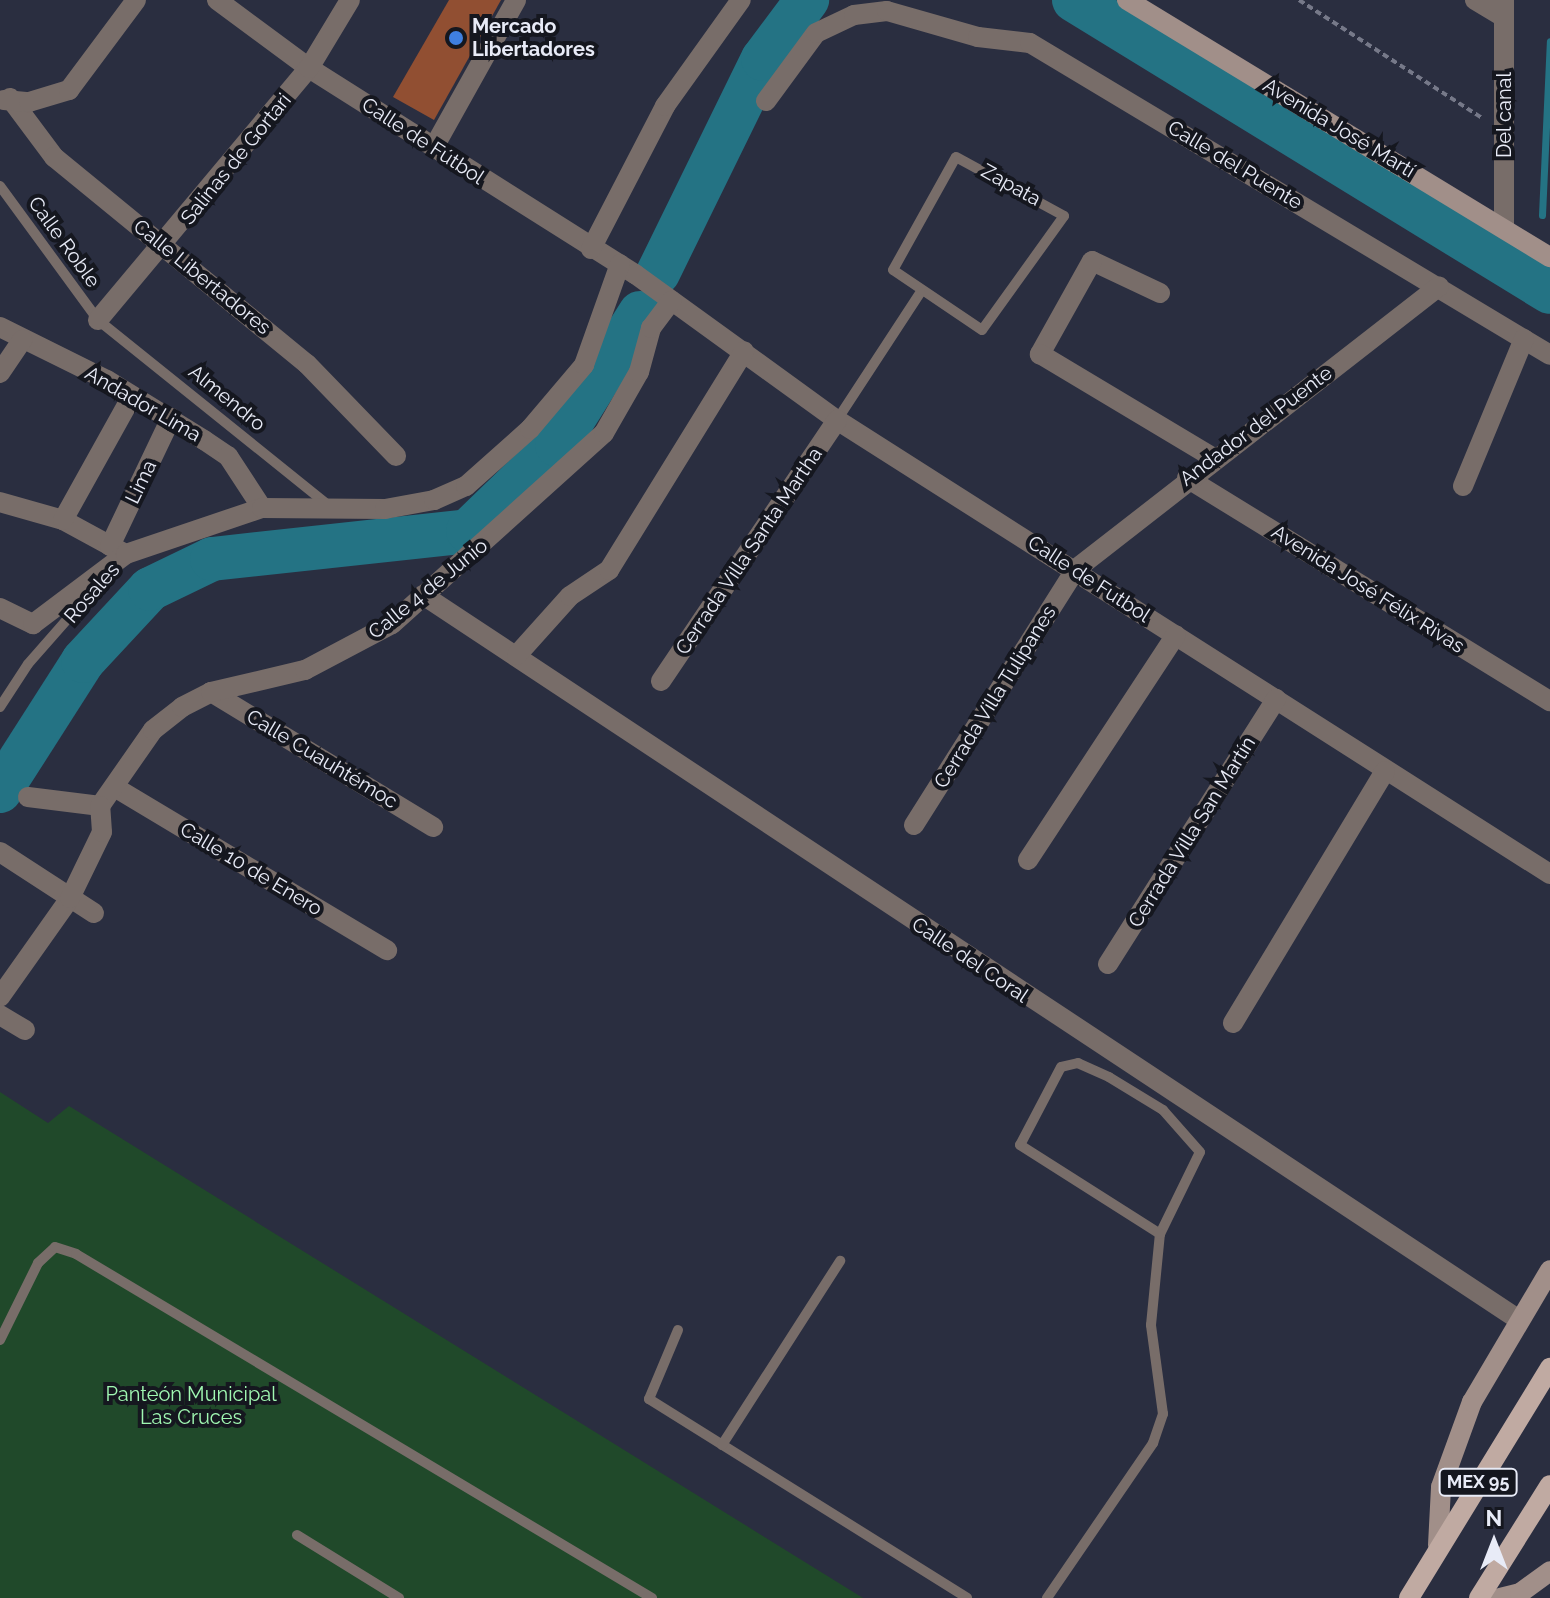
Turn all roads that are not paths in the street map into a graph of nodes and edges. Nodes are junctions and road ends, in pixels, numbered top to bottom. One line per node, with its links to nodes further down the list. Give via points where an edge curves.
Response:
1 (136, 0): 10 (street, via 69,90 29,102)
2 (217, 0): 9 (street, Calle de Fútbol)
3 (350, 0): 9 (street, Salinas de Gortari)
4 (516, 0): 12 (street)
5 (741, 0): 16 (street, via 665,106)
6 (1127, 0): 14 (main road, Avenida José Martí)
7 (1475, 0): 8 (street)
8 (1504, 8): 14 (street, Del canal)
9 (309, 68): 12 (street, Calle de Fútbol); 15 (street, Salinas de Gortari)
10 (5, 99): 15 (street, Calle Libertadores, via 54,157)
11 (766, 101): 19 (street, Calle del Puente, via 816,33 854,15 887,11 978,37 1030,43)
12 (434, 147): 16 (street, Calle de Fútbol)
13 (0, 186): 23 (lane, Calle Roble)
14 (1504, 229): 17 (main road, Avenida José Martí)
15 (165, 247): 23 (street, Salinas de Gortari); 33 (street, Calle Libertadores, via 307,364)
16 (591, 249): 18 (street, Calle de Fútbol)
17 (1550, 257)
18 (627, 269): 22 (street, Calle de Futbol); 39 (street, Rosales, via 584,365 530,429 466,486 434,500 385,509)
19 (1439, 286): 25 (street, Calle del Puente); 34 (street, Andador del Puente)
20 (920, 293): 20 (lane, Zapata, via 982,330 1064,216 956,157 893,270); 32 (lane)
21 (1160, 293): 34 (street, via 1092,261 1040,354)
22 (671, 301): 27 (street, Calle de Futbol); 43 (street, Calle 4 de Junio, via 651,328 639,372 604,433)
23 (98, 320): 39 (lane, Almendro)
24 (0, 327): 26 (street, Andador Lima)
25 (1524, 339): 28 (street, Calle del Puente); 36 (street)
26 (22, 340): 29 (street); 30 (street, Andador Lima)
27 (744, 351): 32 (street, Calle de Futbol); 46 (street, via 609,570 570,596)
28 (1550, 355)
29 (0, 373)
30 (131, 398): 31 (street, Andador Lima); 40 (street)
31 (171, 418): 38 (street, Andador Lima, via 228,456); 41 (street, Lima)
32 (837, 420): 42 (street, Calle de Futbol); 47 (street, Cerrada Villa Santa Martha)
33 (396, 456)
34 (1214, 458): 35 (street, Andador del Puente)
35 (1187, 478): 42 (street, Andador del Puente); 50 (street, Avenida José Félix Rivas)
36 (1463, 486)
37 (0, 502): 40 (street)
38 (262, 508): 39 (street, Rosales); 41 (street, Rosales)
39 (331, 508)
40 (63, 520): 41 (street)
41 (118, 550): 44 (street, via 43,620 24,622); 51 (lane, Rosales)
42 (1076, 569): 45 (street, Calle de Futbol); 56 (street, Cerrada Villa Tulipanes)
43 (423, 595): 46 (street, Calle del Coral); 48 (street, Calle 4 de Junio, via 392,624 305,670)
44 (0, 608)
45 (1176, 635): 49 (street, Calle de Futbol); 60 (street)
46 (517, 655): 73 (street, Calle del Coral)
47 (661, 681)
48 (211, 692): 53 (street, Calle 4 de Junio, via 153,730); 57 (street, Calle Cuauhtémoc)
49 (1276, 699): 52 (street, Calle de Futbol); 65 (street, Cerrada Villa San Martín)
50 (1550, 701)
51 (0, 707)
52 (1385, 771): 61 (street, Calle de Futbol); 68 (street)
53 (116, 788): 55 (street, Calle 4 de Junio); 64 (street, Calle 10 de Enero)
54 (28, 797): 55 (street)
55 (100, 806): 62 (street, via 102,832)
56 (914, 825)
57 (433, 827)
58 (1550, 849): 61 (street)
59 (0, 852): 62 (street)
60 (1028, 860)
61 (1545, 871)
62 (70, 898): 63 (street); 66 (street)
63 (94, 913)
64 (387, 950)
65 (1108, 964)
66 (0, 997)
67 (0, 1015): 69 (street)
68 (1233, 1023)
69 (25, 1030)
70 (1160, 1234): 70 (lane, via 1199,1145 1163,1110 1109,1077 1078,1063 1061,1067 1020,1145); 85 (lane, via 1151,1325 1163,1414 1153,1443)
71 (840, 1261): 77 (lane)
72 (1550, 1270): 73 (main road)
73 (1519, 1320): 80 (main road, via 1472,1402 1441,1487)
74 (678, 1330): 77 (lane, via 646,1393)
75 (0, 1340): 83 (lane, via 38,1263 55,1247 76,1254)
76 (1550, 1368): 80 (main road, MEX 95)
77 (722, 1445): 84 (lane)
78 (1550, 1485): 87 (main road, MEX 95)
79 (297, 1535): 82 (lane)
80 (1438, 1545): 86 (main road, MEX 95)
81 (1550, 1571): 88 (main road, via 1520,1593)
82 (399, 1598)
83 (652, 1598)
84 (967, 1598)
85 (1047, 1598)
86 (1409, 1598)
87 (1479, 1598)
88 (1500, 1598)

